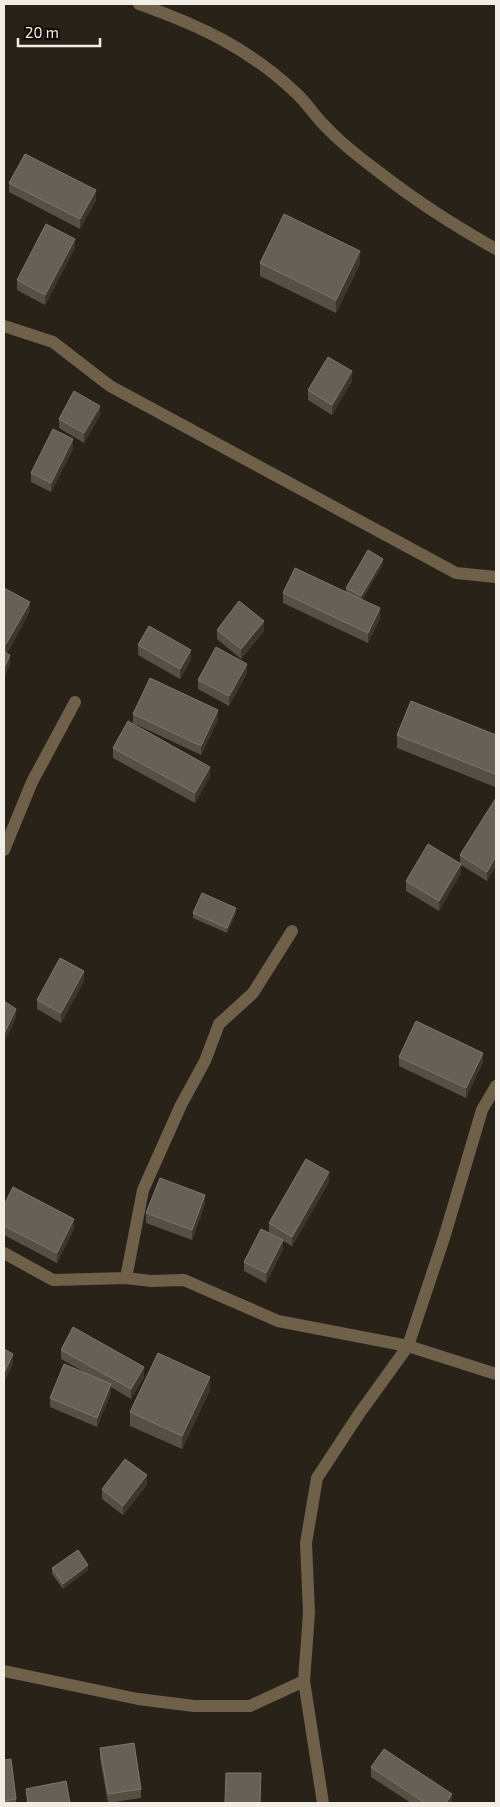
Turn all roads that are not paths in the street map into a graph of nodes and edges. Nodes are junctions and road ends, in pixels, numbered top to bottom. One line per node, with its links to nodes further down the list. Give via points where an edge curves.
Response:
1 (139, 4): 2 (street, via 182,19 253,58 297,94 324,125 378,172 455,226)
2 (496, 249)
3 (4, 326): 4 (street, via 53,342 110,386 456,573)
4 (496, 576)
5 (75, 702): 6 (street, via 32,782)
6 (4, 850)
7 (292, 931): 10 (street, via 253,993 219,1024 205,1061 143,1190)
8 (496, 1086): 11 (street, via 482,1110)
9 (4, 1252): 10 (street, via 53,1280)
10 (126, 1278): 11 (street, via 184,1280 278,1321)
11 (408, 1346): 12 (street); 14 (street, via 317,1478 306,1544 309,1613)
12 (496, 1374)
13 (4, 1670): 14 (street, via 138,1699 194,1706 250,1706)
14 (304, 1681): 15 (street)
15 (323, 1803)

